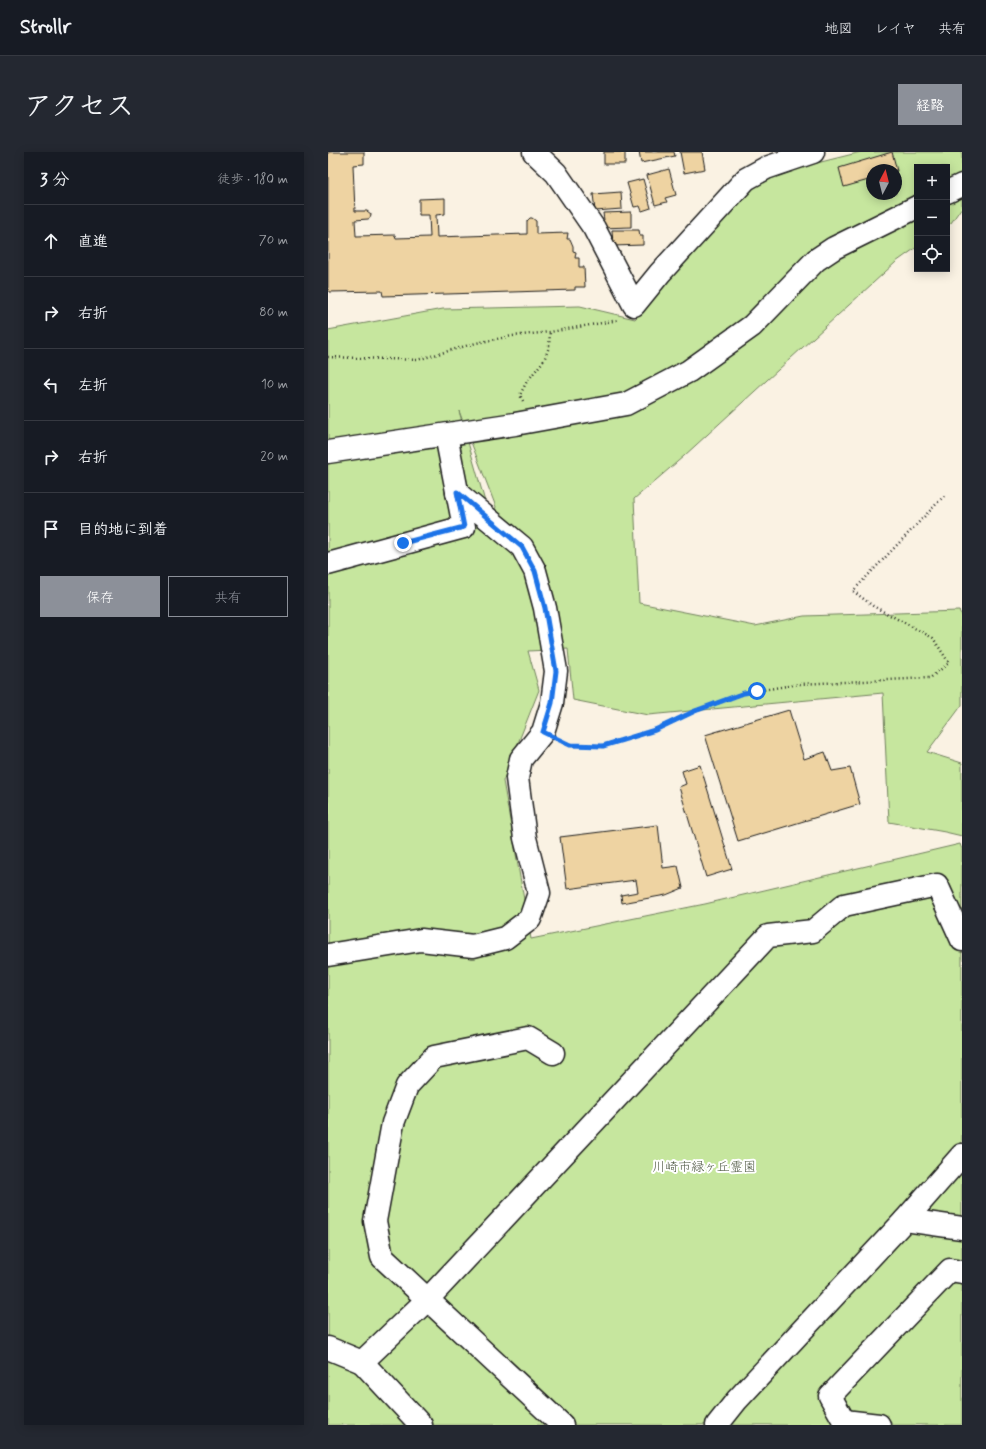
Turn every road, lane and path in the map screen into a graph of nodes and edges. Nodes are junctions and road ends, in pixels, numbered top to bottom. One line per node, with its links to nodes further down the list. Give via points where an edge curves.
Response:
1 (534, 152): 6 (street, via 556,173 594,228)
2 (798, 154): 6 (street, via 746,179)
3 (962, 185): 4 (street)
4 (950, 191)
5 (914, 208): 10 (street, via 834,248 816,260 752,326 689,371 626,404)
6 (634, 305): 7 (path, via 619,320)
7 (550, 332): 8 (path, via 476,343 418,360); 9 (path, via 549,347 544,360 520,394)
8 (328, 357)
9 (526, 408)
10 (446, 435): 11 (street); 12 (street)
11 (328, 452)
12 (457, 492): 14 (street, via 464,527); 15 (street, via 522,547 535,571 545,608 556,671 552,703)
13 (944, 496): 15 (path, via 853,591 873,606 932,638 949,663 930,678 799,684 744,693 695,711 655,730 603,746 570,745)
14 (328, 564)
15 (543, 732): 17 (street, via 521,759 517,778 525,838 539,893 530,919 505,938 473,946 421,940)
16 (962, 940): 23 (street, via 937,885 844,904 813,931 768,936)
17 (328, 955)
18 (553, 1053): 23 (street, via 528,1038 434,1058 407,1086 393,1123 375,1221 382,1257)
19 (962, 1155): 20 (street)
20 (905, 1220): 21 (street); 29 (street, via 737,1400)
21 (962, 1228)
22 (962, 1272): 26 (street, via 950,1270 830,1396)
23 (427, 1300): 25 (street); 28 (street)
24 (328, 1348): 25 (street)
25 (362, 1362): 27 (street)
26 (844, 1423): 30 (street)
27 (421, 1425)
28 (562, 1425)
29 (717, 1425)
30 (879, 1425)

